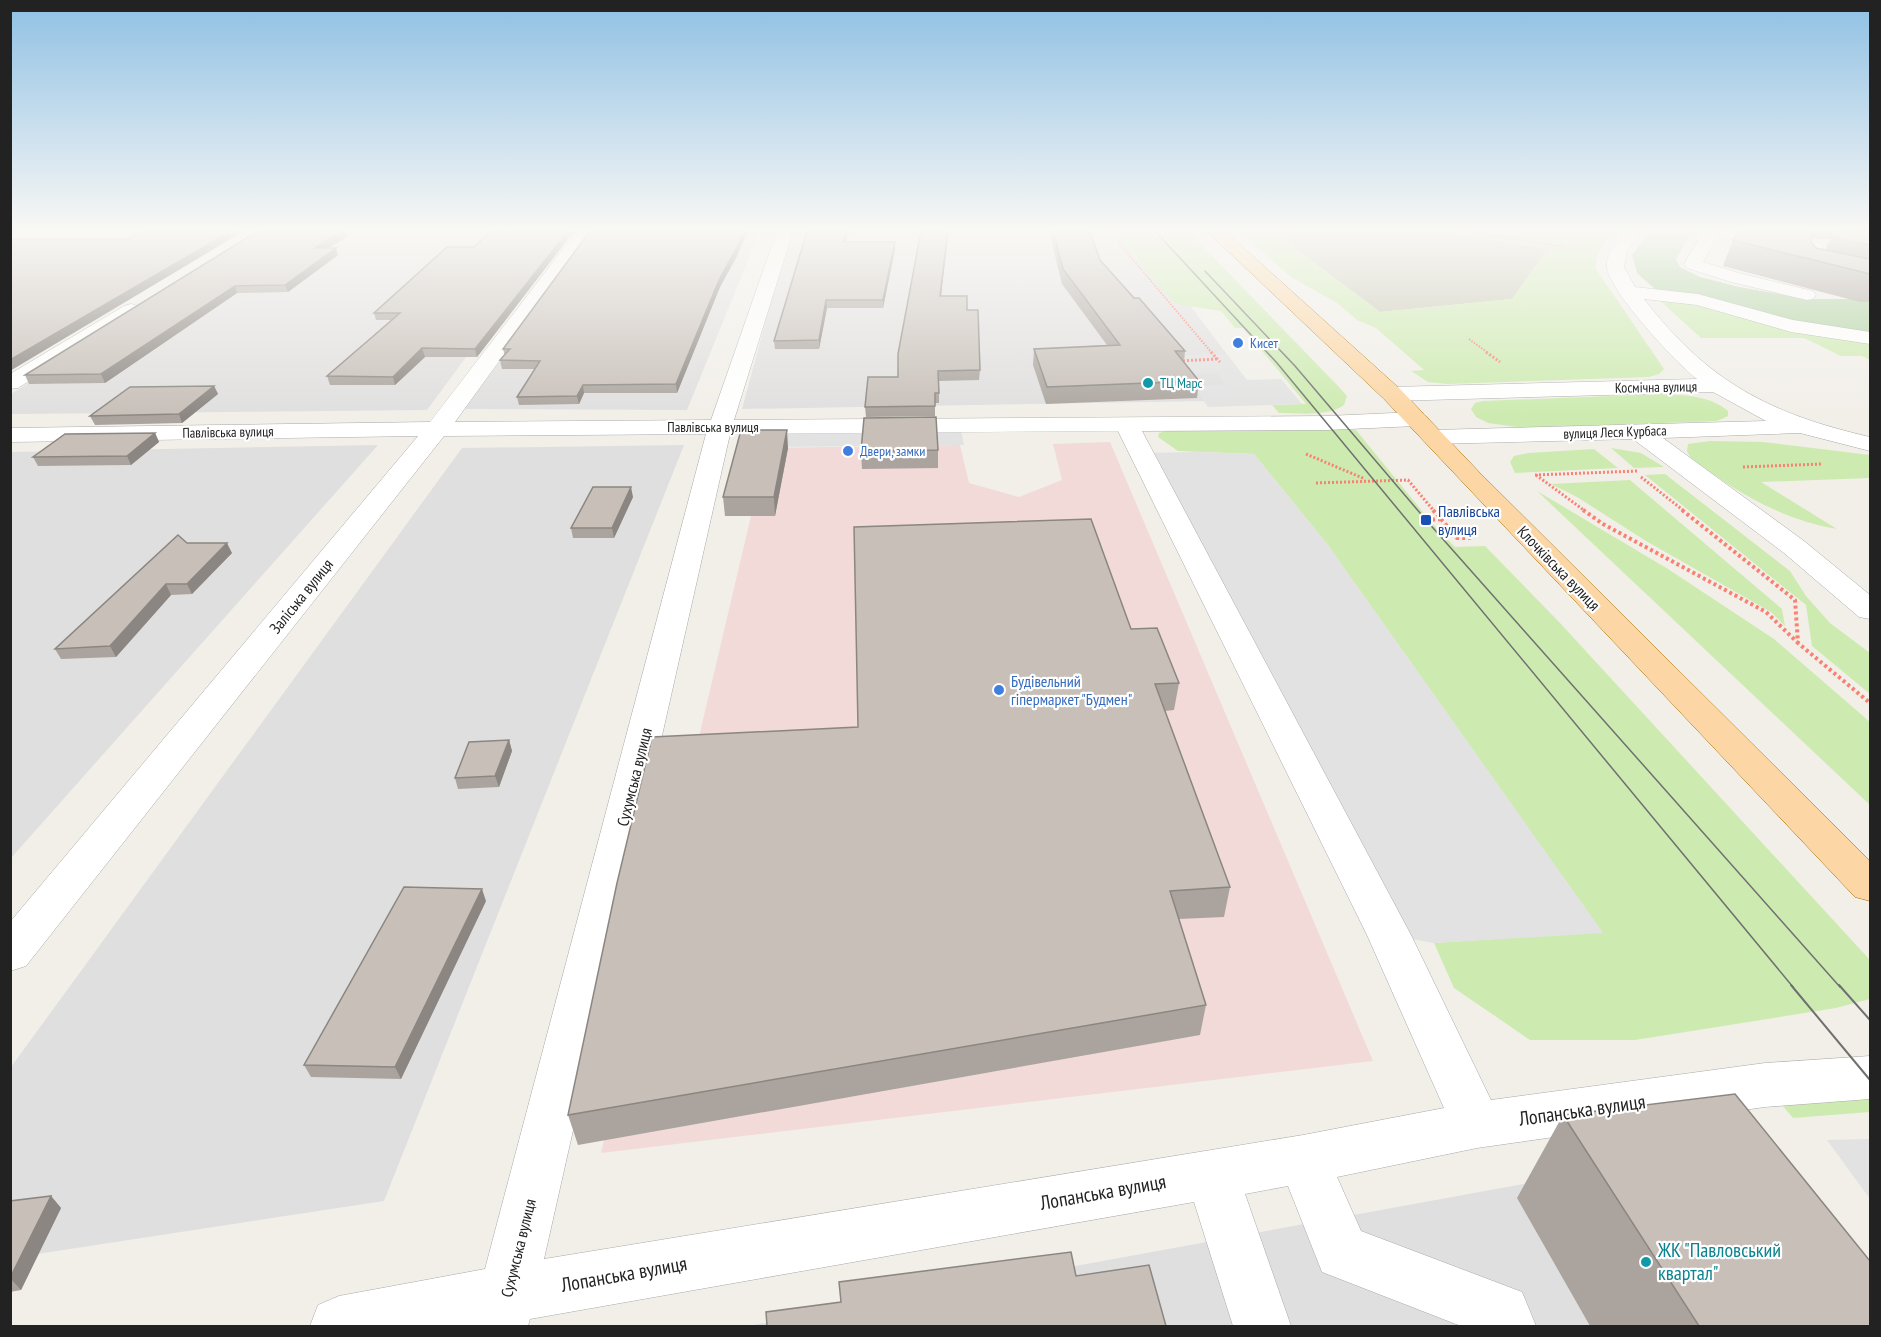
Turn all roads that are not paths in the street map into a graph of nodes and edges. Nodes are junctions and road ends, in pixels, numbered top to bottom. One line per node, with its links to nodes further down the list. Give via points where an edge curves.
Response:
1 (538, 293): 17 (street, Заліська вулиця)
2 (764, 293): 14 (street, Сухумська вулиця)
3 (1283, 293): 12 (main road, Клочківська вулиця)
4 (1630, 293): 11 (street, Космічна вулиця, via 1680,355)
5 (1641, 293): 9 (street, via 1698,300 1791,326)
6 (1797, 293): 7 (street)
7 (1807, 296)
8 (151, 298): 10 (street)
9 (1870, 338)
10 (10, 383)
11 (1719, 386): 12 (street, Космічна вулиця); 15 (street, вулиця Леся Курбаса, via 1762,412)
12 (1392, 394): 16 (main road, Клочківська вулиця)
13 (1127, 425): 14 (street, Павлівська вулиця); 16 (street, Павлівська вулиця, via 1327,423); 25 (street, via 1389,935)
14 (720, 427): 17 (street, Павлівська вулиця); 28 (street, Сухумська вулиця)
15 (1798, 427): 18 (street, вулиця Леся Курбаса); 20 (street, вулиця Леся Курбаса)
16 (1425, 428): 18 (street, вулиця Леся Курбаса); 22 (main road, Клочківська вулиця)
17 (436, 429): 19 (street, Павлівська вулиця); 23 (street, Заліська вулиця)
18 (1638, 431): 21 (street)
19 (10, 435)
20 (1870, 444)
21 (1870, 610)
22 (1870, 886)
23 (10, 954)
24 (1870, 1078): 25 (street, Лопанська вулиця, via 1765,1085 1744,1109)
25 (1477, 1125): 26 (street, Лопанська вулиця)
26 (1303, 1159): 27 (street, Лопанська вулиця); 31 (street, via 1342,1252 1501,1313)
27 (1212, 1174): 28 (street, Лопанська вулиця); 30 (street)
28 (502, 1310): 29 (street, Лопанська вулиця)
29 (339, 1326)
30 (1262, 1326)
31 (1507, 1326)

